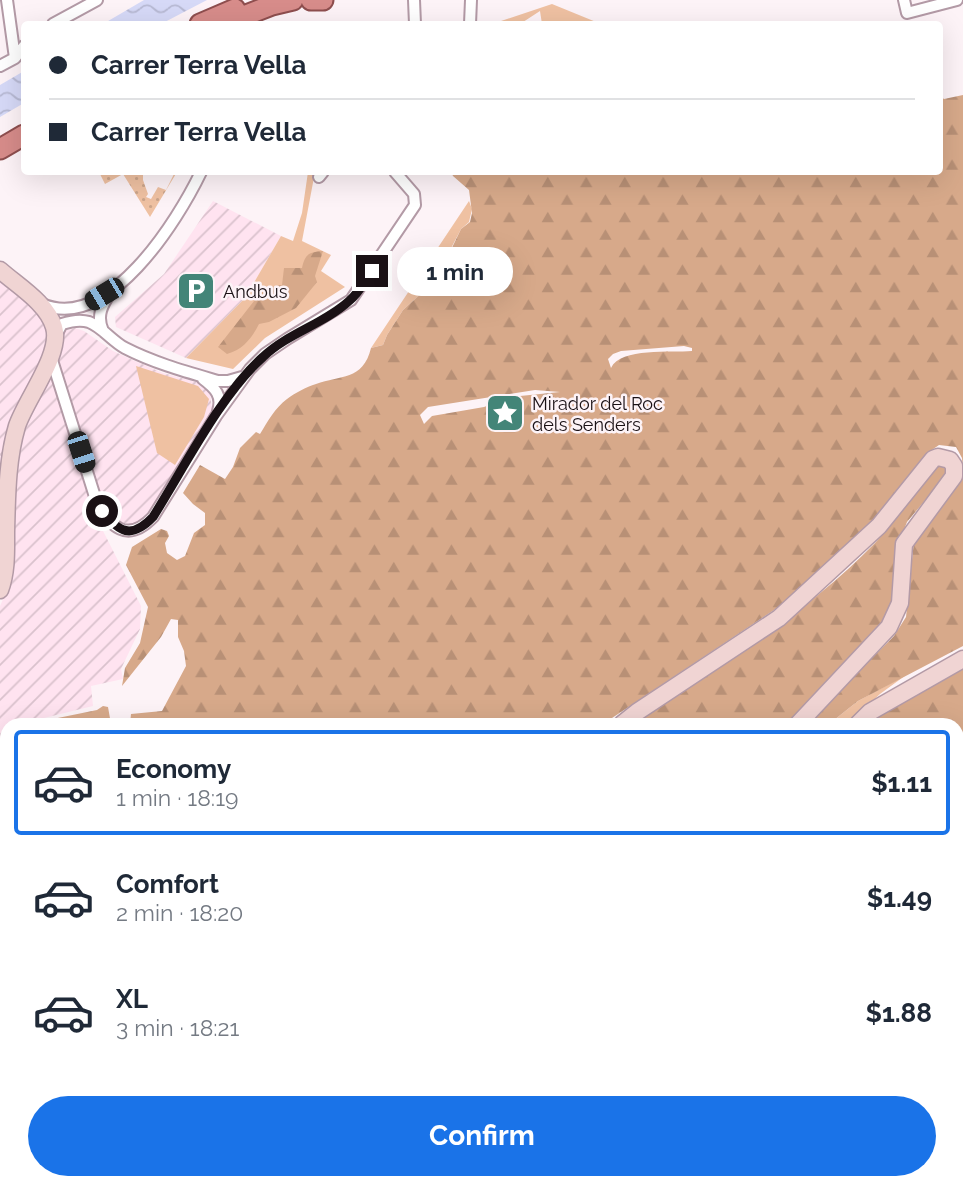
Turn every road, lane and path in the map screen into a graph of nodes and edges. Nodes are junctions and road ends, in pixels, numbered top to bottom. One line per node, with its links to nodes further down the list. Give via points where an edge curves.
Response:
1 (7, 0): 17 (street)
2 (97, 0): 11 (street)
3 (255, 0): 12 (highway)
4 (293, 0): 13 (highway)
5 (312, 0): 6 (highway)
6 (323, 0)
7 (414, 0): 14 (street)
8 (471, 0): 15 (street)
9 (904, 0): 10 (street, via 907,13)
10 (957, 0)
11 (58, 21)
12 (207, 21)
13 (233, 21)
14 (415, 21)
15 (470, 21)
16 (21, 50): 17 (street)
17 (15, 58): 18 (street)
18 (0, 66)
19 (21, 124): 20 (highway)
20 (0, 135)
21 (21, 137): 22 (highway)
22 (0, 149)
23 (199, 175): 26 (street, via 155,248)
24 (398, 175): 33 (street, via 414,194 415,205 357,293 265,355)
25 (0, 270): 27 (main road)
26 (114, 287): 28 (street); 29 (street, via 100,313)
27 (35, 300): 28 (street); 30 (main road, via 51,320)
28 (69, 309): 29 (street, via 89,313)
29 (105, 334): 30 (street, via 80,320 62,324); 32 (street, via 136,353)
30 (55, 337): 31 (main road)
31 (51, 357): 34 (street, via 96,500 118,529 138,529 153,517); 35 (main road, via 23,409 11,451)
32 (191, 373): 33 (street, via 218,381); 34 (street, via 218,394)
33 (245, 375): 34 (street)
34 (216, 416)
35 (0, 590)
36 (963, 659): 39 (main road)
37 (630, 718): 38 (main road, via 779,618 879,526 933,459 950,460 954,476 904,544 896,616)
38 (804, 718)
39 (864, 718)

